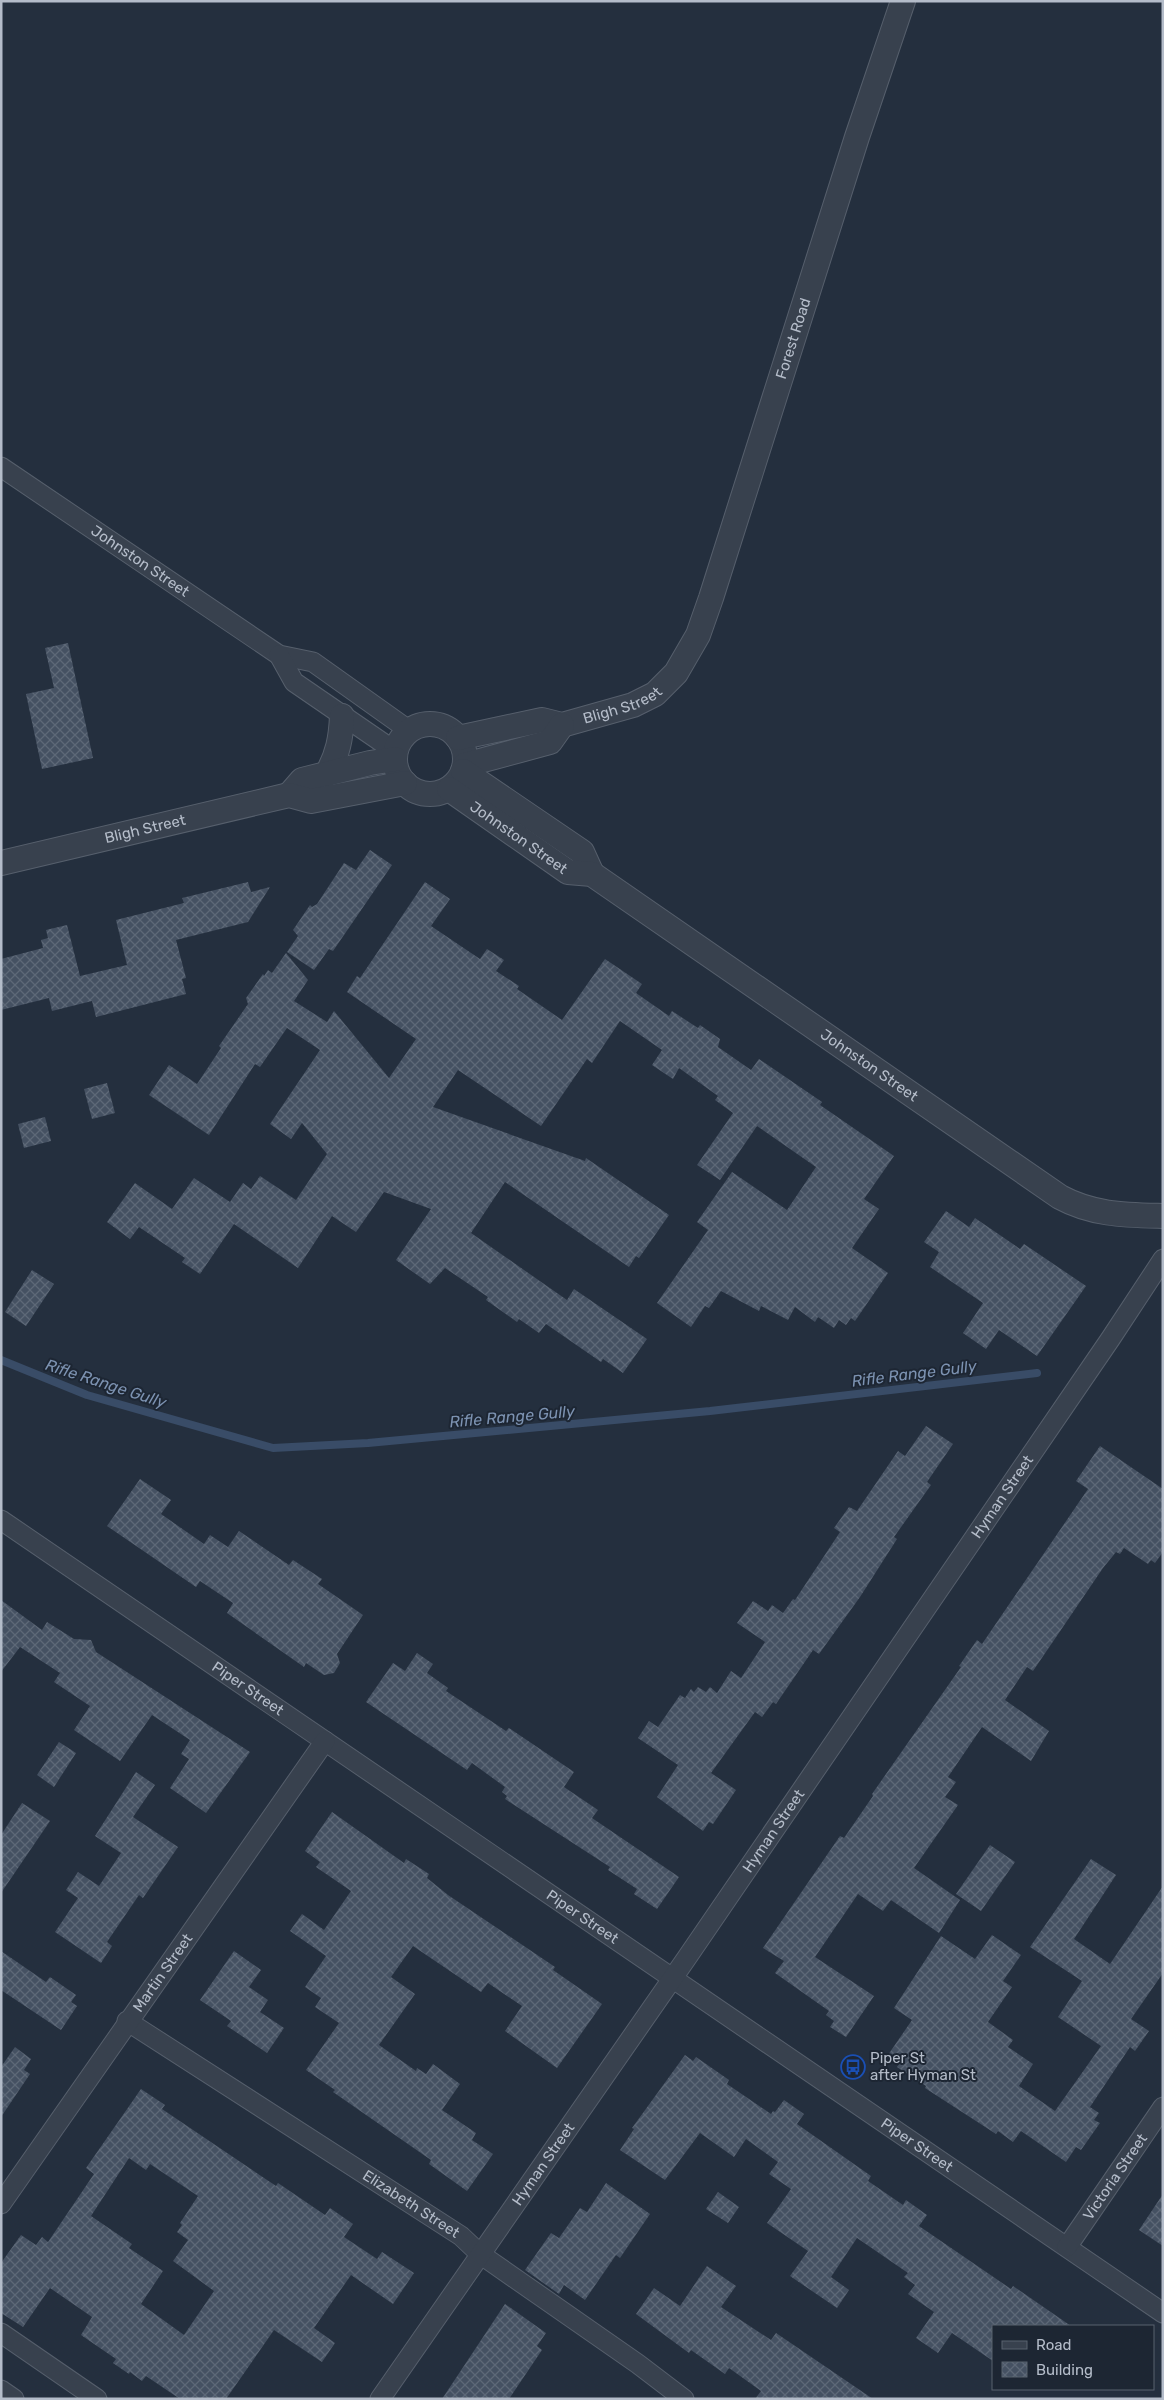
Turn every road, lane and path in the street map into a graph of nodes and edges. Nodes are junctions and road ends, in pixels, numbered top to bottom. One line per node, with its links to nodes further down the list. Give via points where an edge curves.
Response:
1 (903, 1): 4 (street, Forest Road, via 711,598 698,635)
2 (1, 467): 3 (street, Johnston Street)
3 (279, 655): 5 (street, Johnston Street, via 294,682); 7 (street, Johnston Street, via 313,662)
4 (676, 673): 6 (street, Bligh Street, via 655,694 633,705)
5 (342, 716): 9 (street, Johnston Street); 10 (street, via 336,759)
6 (562, 725): 8 (street, Bligh Street, via 542,720); 11 (street, Bligh Street, via 550,742)
7 (410, 731): 8 (street, via 430,724 441,726); 9 (street)
8 (458, 738): 11 (street, via 465,756)
9 (396, 756): 10 (street, Bligh Street); 12 (street, via 397,768)
10 (328, 774): 13 (street, Bligh Street, via 302,780)
11 (459, 775): 12 (street, via 431,794 413,789); 15 (street, Johnston Street, via 582,852 592,874 1060,1197 1077,1206 1112,1214)
12 (406, 783): 13 (street, Bligh Street, via 311,801)
13 (289, 795): 14 (street, Bligh Street)
14 (1, 863)
15 (1163, 1216)
16 (1163, 1259): 19 (street, Hyman Street)
17 (1, 1520): 18 (street, Piper Street)
18 (325, 1741): 19 (street, Piper Street); 20 (street, Martin Street)
19 (673, 1977): 23 (street, Piper Street); 24 (street, Hyman Street)
20 (128, 2021): 22 (street, Martin Street); 24 (street, Elizabeth Street, via 461,2236)
21 (1163, 2107): 23 (street, Victoria Street)
22 (1, 2204)
23 (1068, 2246): 25 (street, Piper Street)
24 (480, 2254): 30 (street, Hyman Street); 31 (street, Elizabeth Street)
25 (1163, 2313)
26 (1, 2333): 29 (street)
27 (1, 2390): 28 (street)
28 (14, 2399)
29 (97, 2399)
30 (380, 2399)
31 (684, 2399)

